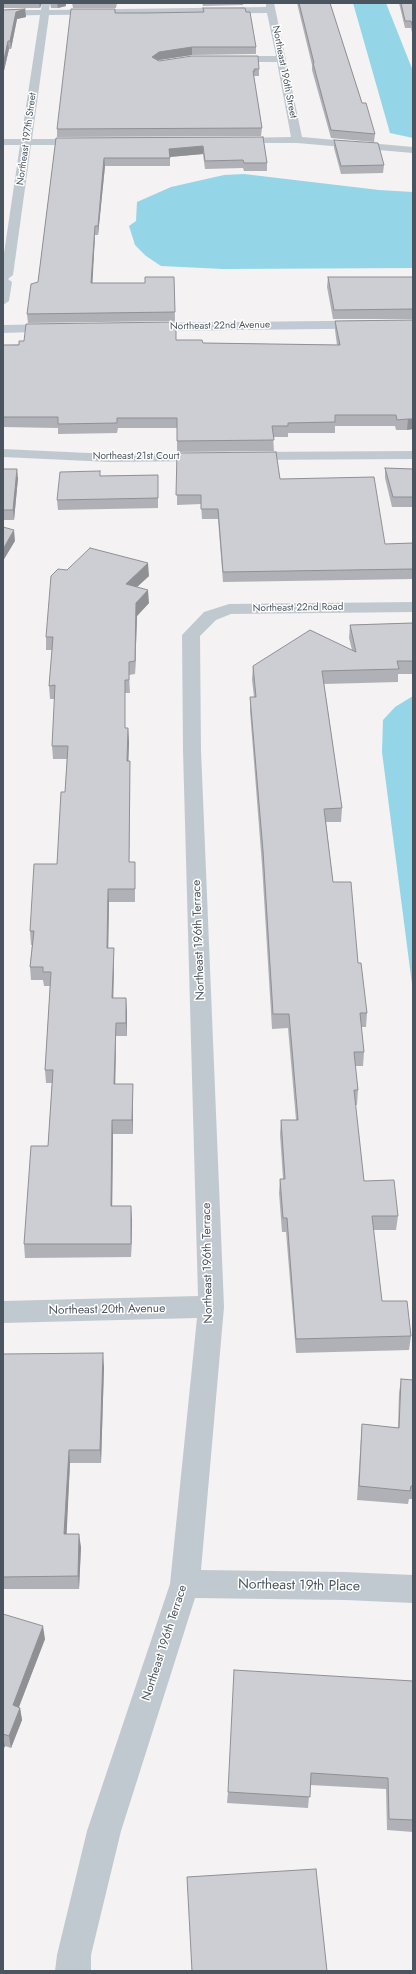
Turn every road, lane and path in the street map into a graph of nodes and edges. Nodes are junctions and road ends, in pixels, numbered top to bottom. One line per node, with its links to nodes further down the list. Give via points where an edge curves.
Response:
1 (271, 7): 2 (street); 5 (street, Northeast 196th Street)
2 (45, 8): 3 (street); 9 (street, Northeast 197th Street)
3 (3, 13)
4 (222, 59): 5 (street)
5 (282, 59): 6 (street, Northeast 196th Street)
6 (297, 140): 7 (street); 11 (street)
7 (226, 141)
8 (3, 142): 9 (street)
9 (27, 142): 10 (street); 12 (street, Northeast 197th Street)
10 (98, 142)
11 (413, 150)
12 (3, 301)
13 (413, 324): 14 (street, Northeast 22nd Avenue)
14 (129, 327)
15 (66, 328): 16 (street)
16 (3, 329)
17 (3, 453): 18 (street, Northeast 21st Court, via 110,458)
18 (413, 455)
19 (413, 607): 20 (street, Northeast 22nd Road, via 229,609 210,616)
20 (191, 635): 21 (street, Northeast 196th Terrace, via 192,750)
21 (211, 1308): 22 (street, Northeast 20th Avenue); 23 (street, Northeast 196th Terrace)
22 (3, 1312)
23 (185, 1584): 24 (street, Northeast 19th Place); 25 (street, Northeast 196th Terrace, via 104,1831 74,1954)
24 (413, 1589)
25 (73, 1971)

